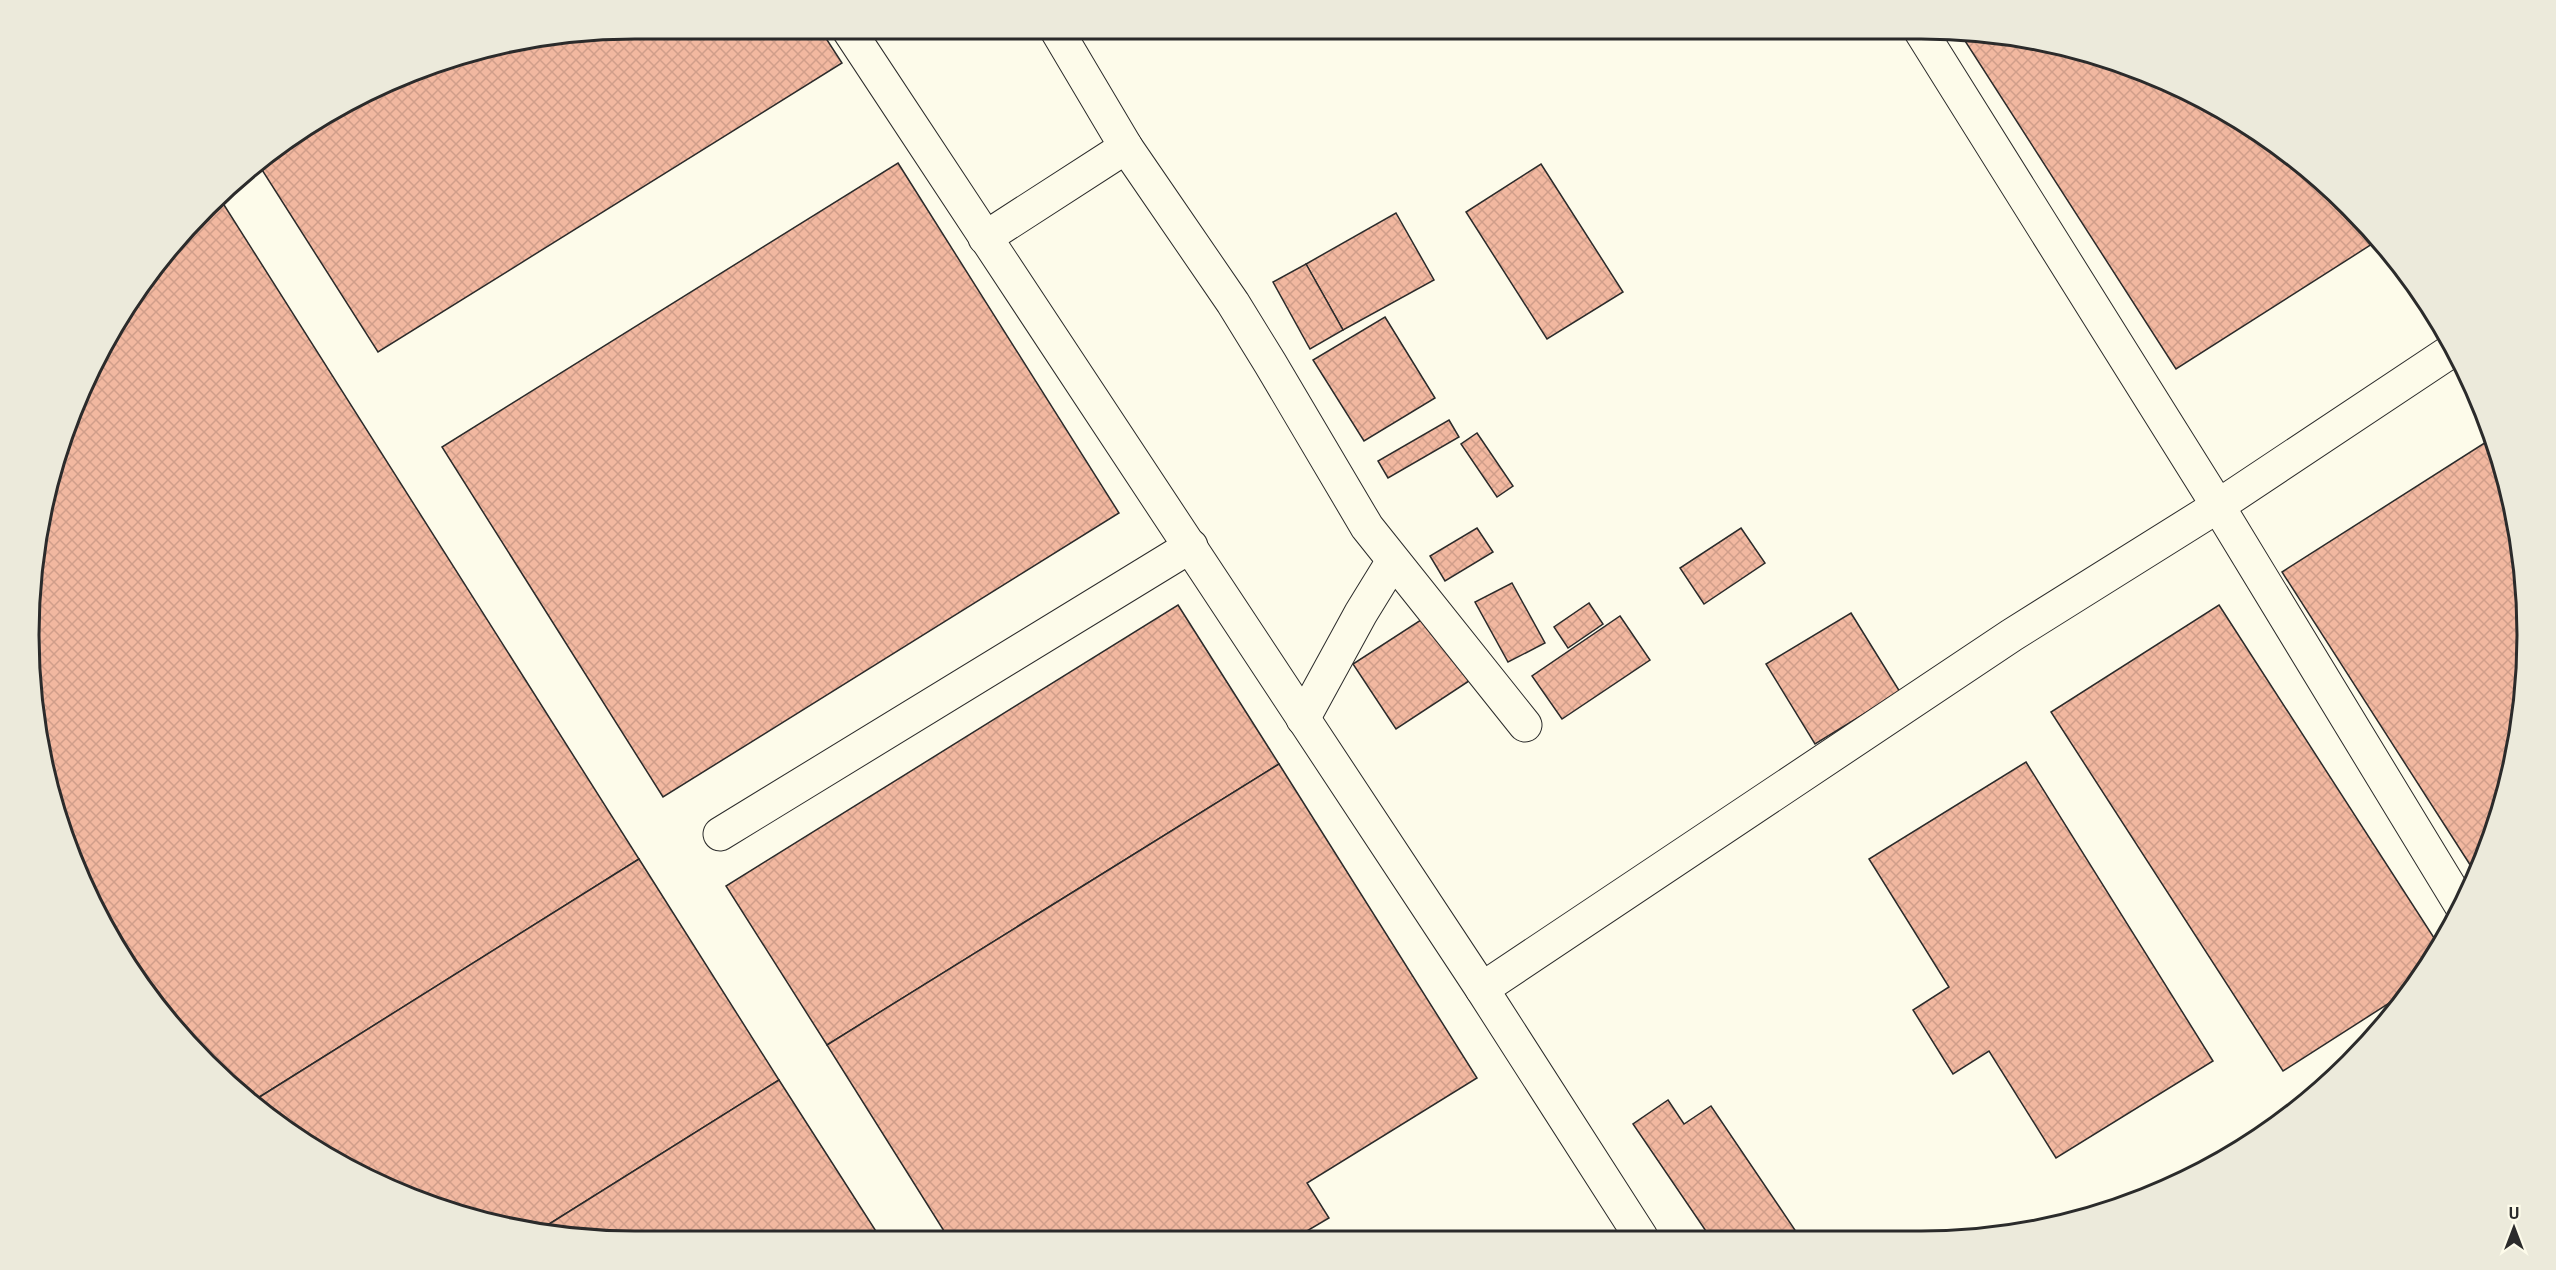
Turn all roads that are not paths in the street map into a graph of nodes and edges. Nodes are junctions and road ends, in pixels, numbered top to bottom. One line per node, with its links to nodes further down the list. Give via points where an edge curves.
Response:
1 (856, 39): 5 (lane)
2 (1062, 39): 4 (lane)
3 (1926, 39): 7 (lane)
4 (1126, 147): 5 (lane); 9 (lane, via 1233,303 1367,527)
5 (985, 238): 8 (lane)
6 (2447, 355): 7 (lane)
7 (2218, 506): 13 (lane); 14 (lane, via 2012,635)
8 (1191, 546): 10 (lane); 12 (lane)
9 (1393, 561): 10 (lane); 11 (lane)
10 (1303, 719): 14 (lane)
11 (1525, 724)
12 (720, 834)
13 (2456, 898)
14 (1482, 988): 15 (lane)
15 (1637, 1231)

